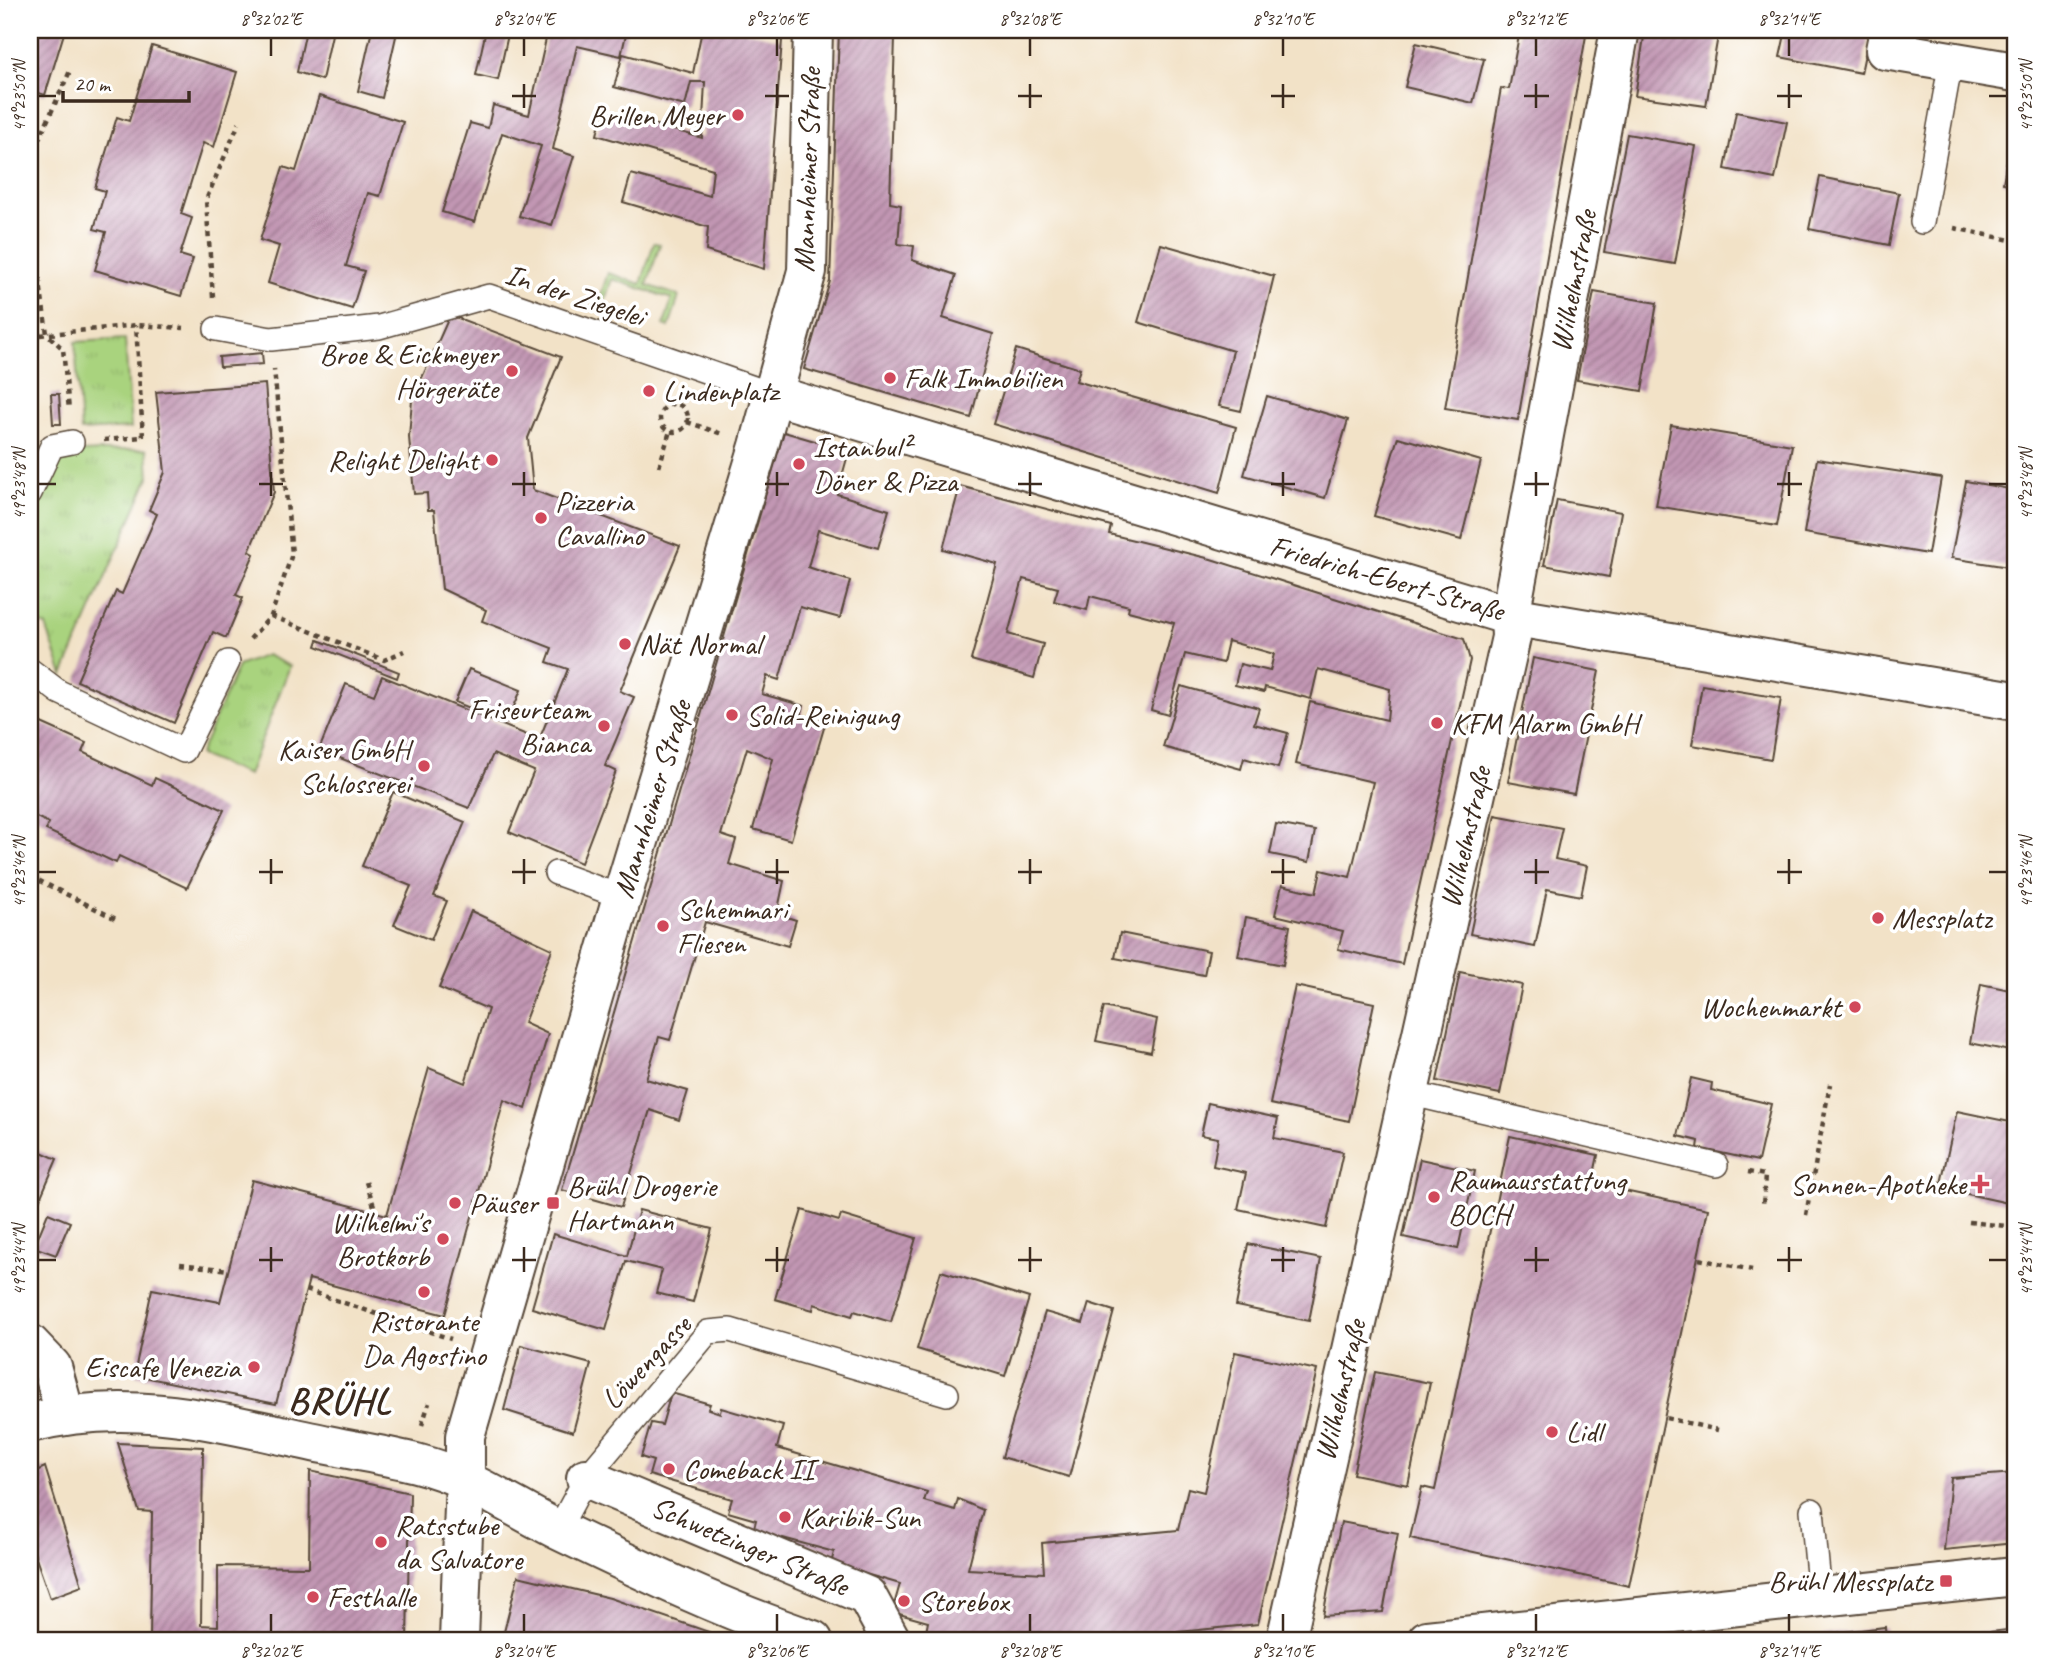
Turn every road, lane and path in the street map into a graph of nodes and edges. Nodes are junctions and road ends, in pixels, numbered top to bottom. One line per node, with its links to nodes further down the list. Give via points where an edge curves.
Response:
1 (813, 30): 17 (street, Mannheimer Straße, via 807,271)
2 (1620, 30): 23 (street, Wilhelmstraße)
3 (1889, 30): 4 (street, via 1885,50)
4 (1951, 61): 6 (street); 10 (lane)
5 (69, 71): 8 (path)
6 (2015, 72)
7 (239, 123): 13 (path, via 206,200)
8 (30, 159)
9 (30, 209): 14 (path)
10 (1922, 222): 11 (path)
11 (2015, 241)
12 (136, 325): 13 (path); 14 (path); 19 (path, via 143,437)
13 (216, 330): 16 (lane, In der Ziegelei)
14 (47, 334): 15 (path); 19 (path, via 63,349)
15 (30, 336)
16 (271, 338): 17 (lane, In der Ziegelei, via 379,327 489,296); 22 (path, via 292,554)
17 (774, 395): 23 (street, Friedrich-Ebert-Straße); 30 (street, Mannheimer Straße)
18 (670, 431): 18 (path, via 660,417 667,406 676,404 684,408 688,420 680,431); 20 (path)
19 (72, 442): 21 (lane, via 52,446)
20 (659, 467)
21 (30, 493)
22 (271, 616): 24 (path, via 384,660); 25 (path)
23 (1510, 616): 27 (street, Friedrich-Ebert-Straße); 33 (street, Wilhelmstraße, via 1511,637)
24 (404, 650)
25 (228, 662): 26 (lane, via 184,751 59,692)
26 (30, 670)
27 (2015, 701)
28 (556, 873): 30 (lane)
29 (30, 876): 31 (path)
30 (622, 897): 47 (street, Mannheimer Straße)
31 (116, 919)
32 (1830, 1084): 38 (path)
33 (1408, 1093): 34 (lane); 61 (street, Wilhelmstraße)
34 (1716, 1165): 36 (path, via 1765,1175)
35 (366, 1182): 37 (path)
36 (1763, 1206)
37 (376, 1212)
38 (1806, 1214)
39 (1969, 1222): 40 (path)
40 (2015, 1227)
41 (1699, 1258): 44 (path)
42 (180, 1264): 43 (path)
43 (229, 1270)
44 (1752, 1270)
45 (306, 1290): 47 (path)
46 (30, 1344): 50 (street, via 52,1367)
47 (489, 1352): 53 (street, Mannheimer Straße, via 464,1436)
48 (947, 1394): 52 (lane, Löwengasse, via 730,1330 708,1332)
49 (1666, 1418): 51 (path)
50 (47, 1419): 53 (street, Schwetzinger Straße, via 110,1411 166,1412 418,1464)
51 (1718, 1430)
52 (586, 1478): 55 (lane, Löwengasse); 60 (street, Schwetzinger Straße, via 867,1596)
53 (465, 1480): 55 (street, Schwetzinger Straße); 58 (street, Mannheimer Straße)
54 (1812, 1510): 57 (lane)
55 (558, 1530): 59 (street, Schwetzinger Straße, via 747,1618)
56 (2015, 1576): 57 (street)
57 (1820, 1596): 62 (street)
58 (459, 1640)
59 (813, 1640)
60 (891, 1640)
61 (1286, 1640)
62 (1427, 1640)

